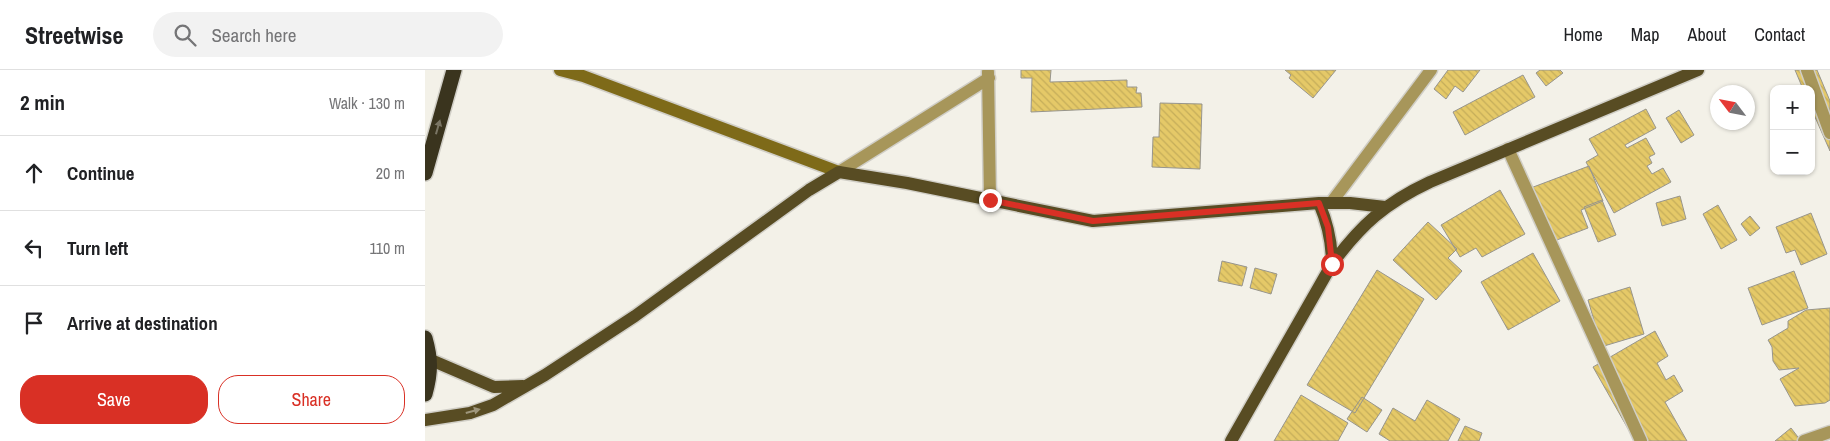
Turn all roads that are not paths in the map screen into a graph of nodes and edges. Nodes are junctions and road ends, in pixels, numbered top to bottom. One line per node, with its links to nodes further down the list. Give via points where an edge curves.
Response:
1 (454, 70): 10 (highway, one-way to 1)
2 (560, 70): 9 (main road)
3 (1431, 70): 12 (street)
4 (1698, 70): 8 (main road)
5 (1807, 70): 7 (street)
6 (988, 74): 9 (street); 11 (street)
7 (1830, 134)
8 (1508, 149): 13 (main road, via 1413,190); 22 (street)
9 (839, 172): 11 (main road); 17 (main road, via 809,190 635,316)
10 (425, 174)
11 (990, 200): 12 (main road, via 1093,221)
12 (1325, 203): 13 (main road); 14 (main road)
13 (1385, 207): 14 (main road, via 1347,243)
14 (1332, 264): 21 (main road)
15 (425, 338): 16 (highway)
16 (431, 360): 17 (main road, via 494,387 520,387); 18 (highway)
17 (545, 374): 19 (main road, one-way to 17, via 470,413 493,405)
18 (425, 394)
19 (425, 420)
20 (1830, 432): 23 (street)
21 (1231, 441)
22 (1641, 441)
23 (1804, 441)

